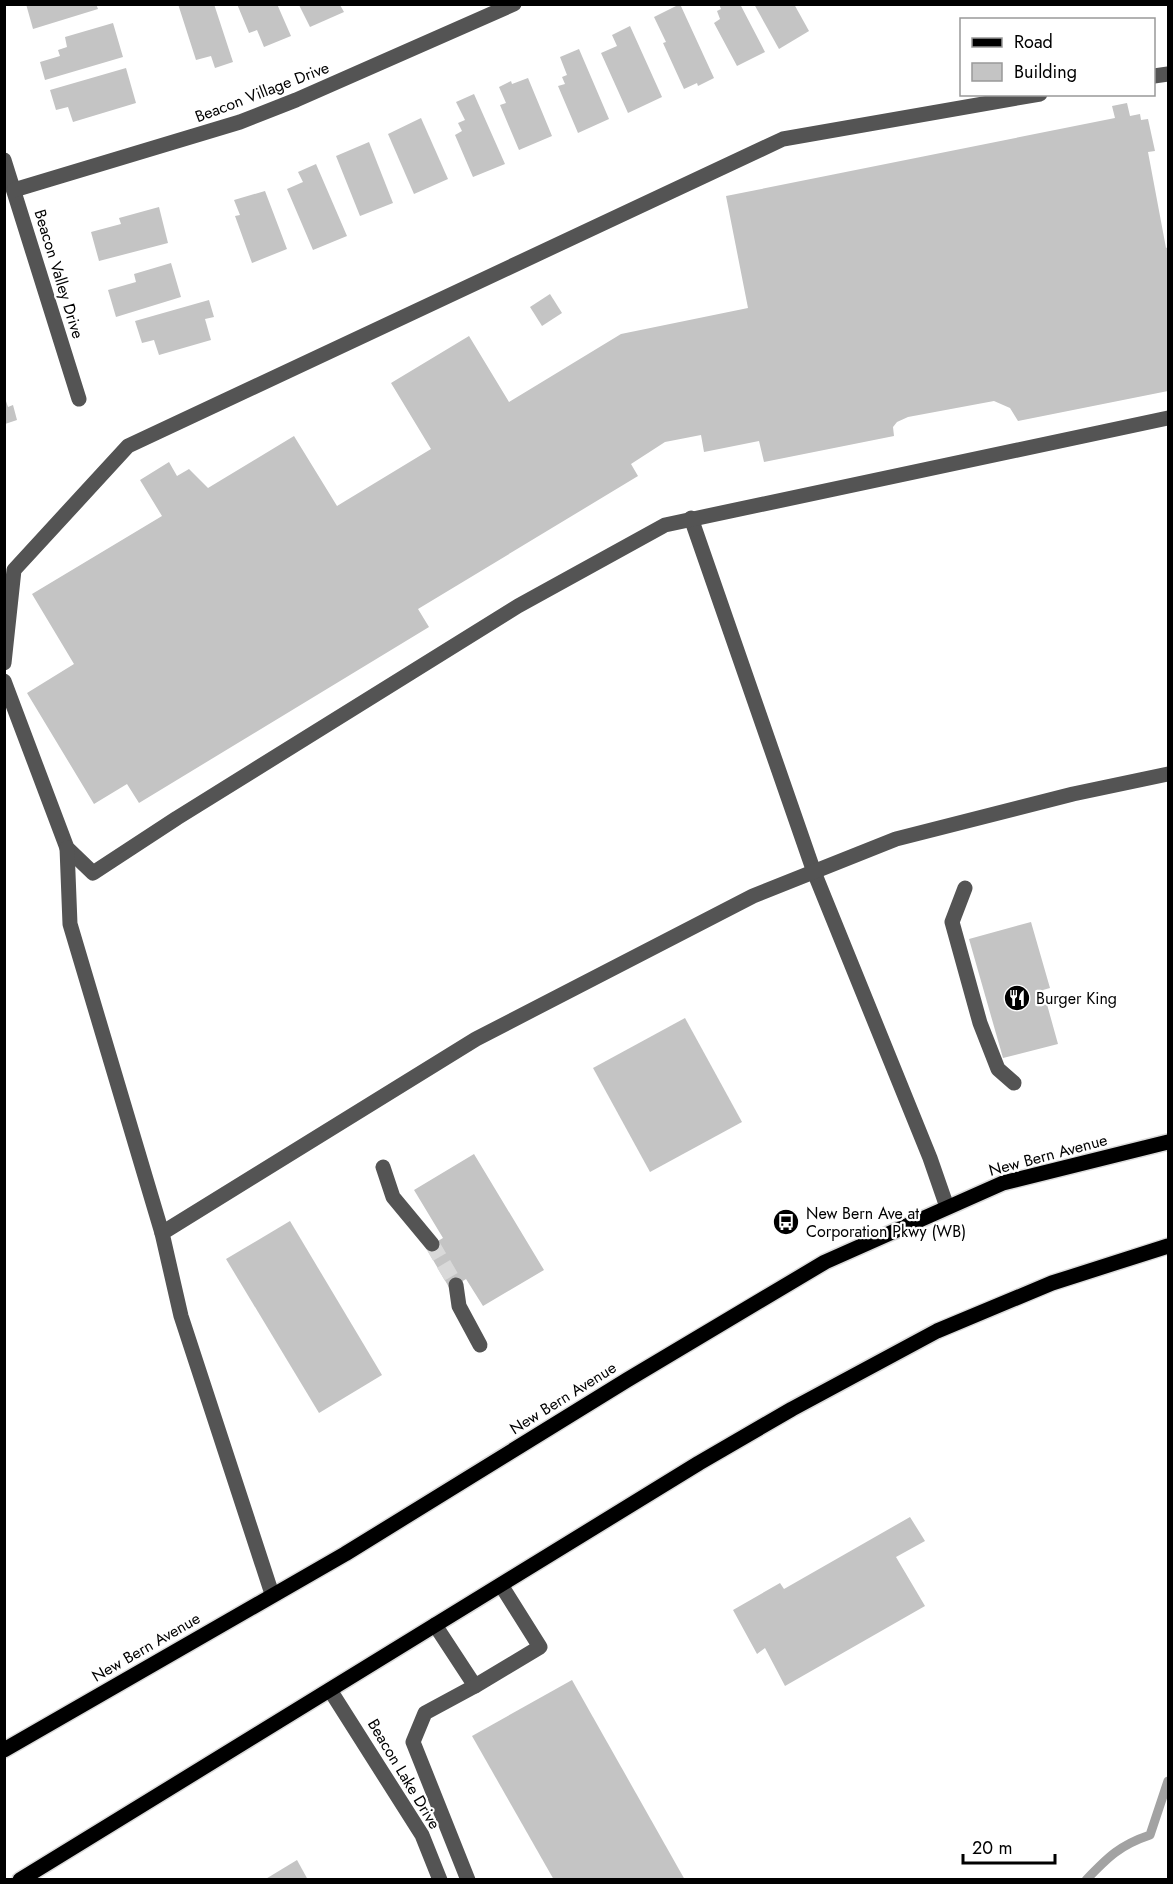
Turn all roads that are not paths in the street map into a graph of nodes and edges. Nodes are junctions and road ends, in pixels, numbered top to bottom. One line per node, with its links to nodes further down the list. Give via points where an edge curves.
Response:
1 (514, 4): 4 (street, Beacon Village Drive, via 240,122)
2 (1029, 96): 8 (street, via 783,139 128,446 14,570)
3 (4, 160): 4 (street, Beacon Valley Drive)
4 (14, 190): 5 (street, Beacon Valley Drive)
5 (79, 399)
6 (1168, 418): 7 (street)
7 (691, 518): 11 (street, via 665,525 518,606 93,873); 12 (street)
8 (4, 663)
9 (4, 681): 11 (street)
10 (1168, 774): 12 (street, via 896,839)
11 (67, 848): 18 (street, via 70,924)
12 (814, 872): 17 (street); 18 (street, via 753,896 476,1039)
13 (964, 888): 14 (street, via 952,922 994,1060)
14 (1014, 1083)
15 (1168, 1142): 17 (main road, New Bern Avenue, via 1003,1183)
16 (383, 1167): 19 (street, via 393,1197)
17 (947, 1207): 24 (main road, New Bern Avenue, via 825,1262 345,1554)
18 (162, 1233): 24 (street, via 181,1316)
19 (432, 1244)
20 (1168, 1246): 23 (main road, via 1052,1283 938,1331 699,1463)
21 (456, 1285): 22 (street, via 459,1306)
22 (480, 1345)
23 (501, 1585): 25 (main road); 26 (street, via 540,1647)
24 (272, 1594): 28 (main road, New Bern Avenue)
25 (435, 1625): 26 (street); 27 (main road)
26 (475, 1686): 31 (street, via 425,1713 412,1742)
27 (330, 1690): 29 (main road); 30 (street, Beacon Lake Drive, via 422,1836)
28 (4, 1750)
29 (20, 1880)
30 (440, 1880)
31 (468, 1880)

